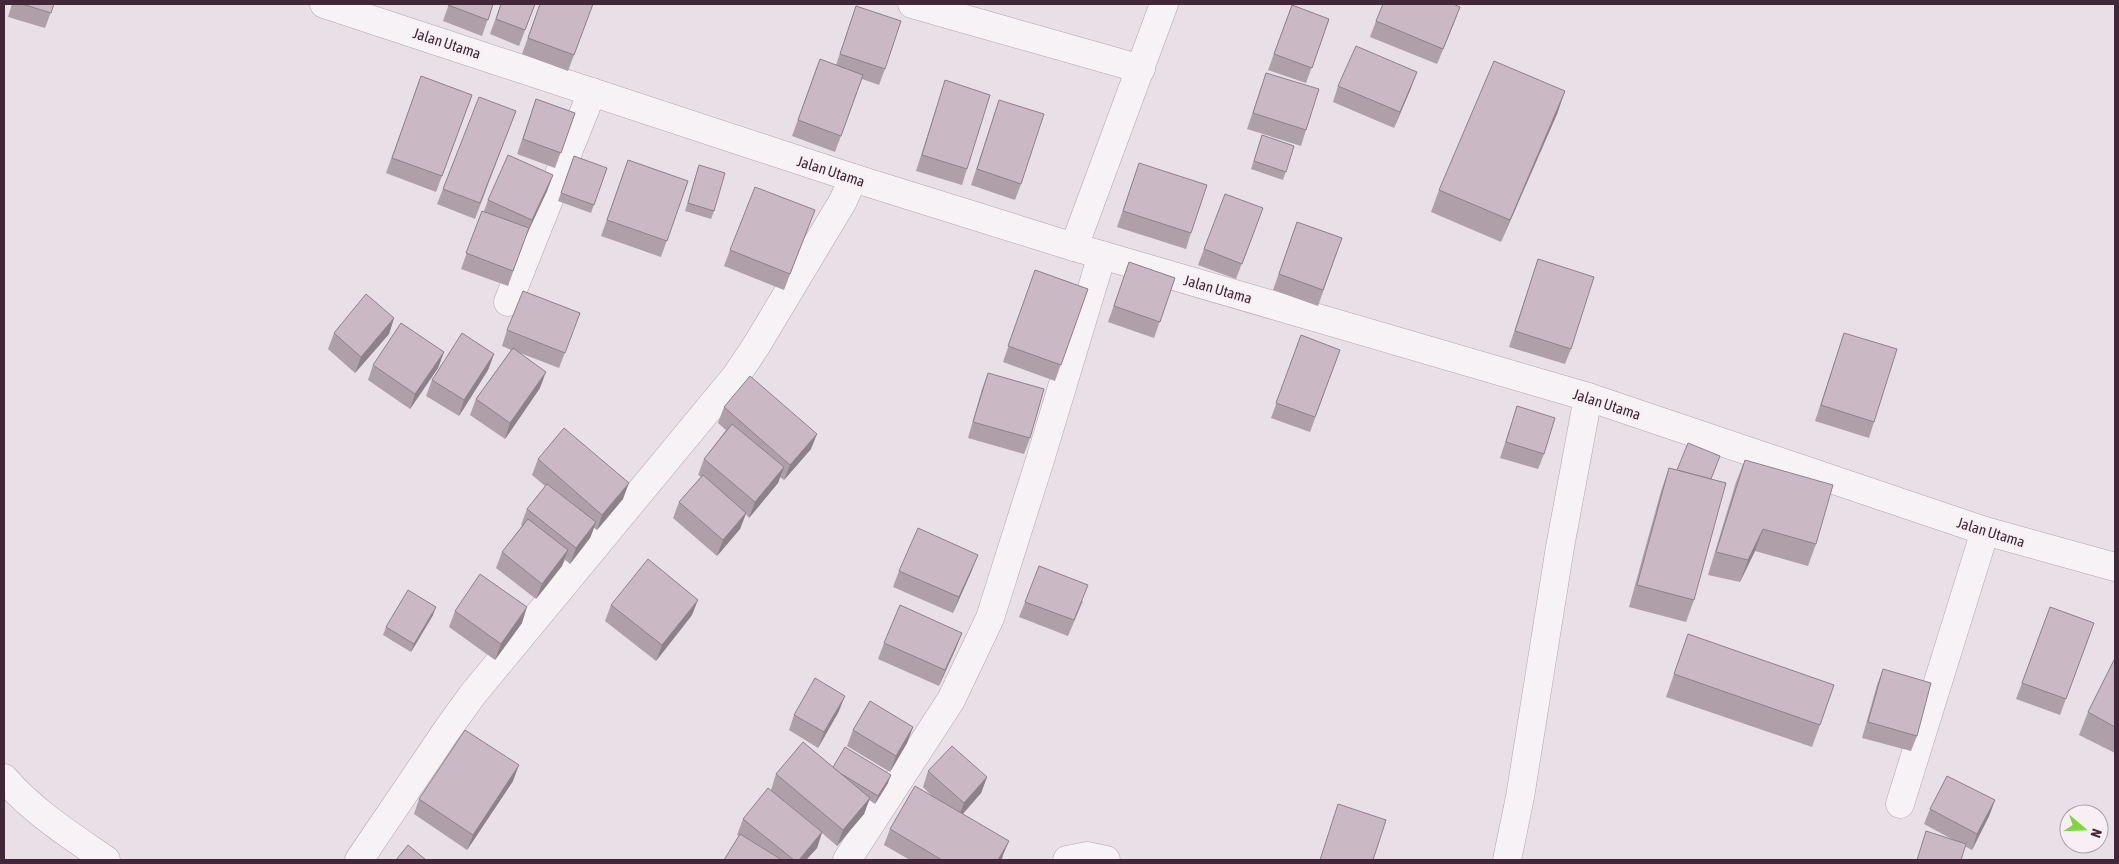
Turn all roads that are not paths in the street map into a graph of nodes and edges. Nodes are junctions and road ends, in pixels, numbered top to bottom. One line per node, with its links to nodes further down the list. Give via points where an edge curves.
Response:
1 (324, 4): 5 (street, Jalan Utama)
2 (912, 4): 4 (street)
3 (1164, 4): 4 (street)
4 (1141, 68): 7 (street)
5 (592, 92): 6 (street, Jalan Utama); 9 (street)
6 (853, 178): 7 (street, Jalan Utama); 16 (street, via 838,209 736,376 473,694)
7 (1074, 247): 8 (street, Jalan Utama)
8 (1102, 254): 10 (street, Jalan Utama); 17 (street, via 990,618 951,700)
9 (508, 302)
10 (1588, 397): 11 (street, Jalan Utama); 20 (street, via 1520,797)
11 (1985, 531): 12 (street, Jalan Utama); 14 (street)
12 (2115, 567)
13 (4, 778): 15 (street, via 35,808)
14 (1900, 804)
15 (106, 860)
16 (359, 860)
17 (847, 860)
18 (1067, 860): 19 (street, via 1087,856)
19 (1106, 860)
20 (1506, 860)

